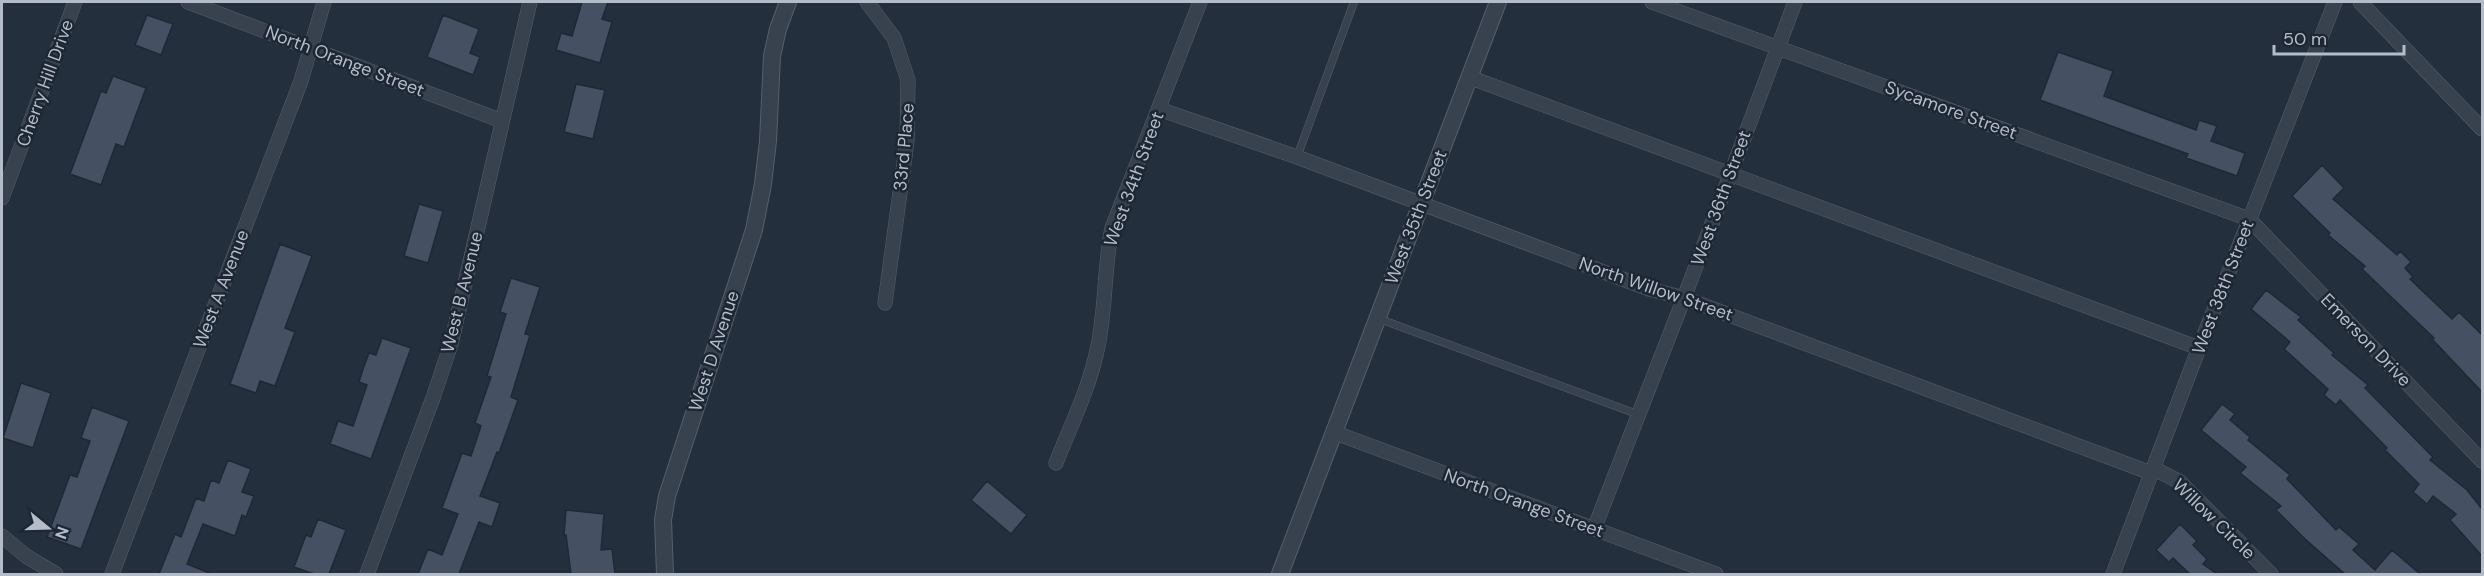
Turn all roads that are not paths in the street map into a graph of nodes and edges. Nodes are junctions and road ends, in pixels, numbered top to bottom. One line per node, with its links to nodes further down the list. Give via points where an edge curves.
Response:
1 (75, 2): 22 (street, Cherry Hill Drive)
2 (188, 2): 15 (street, North Orange Street)
3 (324, 2): 15 (street, West A Avenue)
4 (530, 2): 18 (street, West B Avenue)
5 (788, 2): 39 (street, West D Avenue, via 772,56 763,184 754,230 667,496 663,531)
6 (867, 2): 26 (street, 33rd Place, via 894,38 908,80 907,141)
7 (1200, 2): 17 (street, West 34th Street)
8 (1354, 2): 20 (lane)
9 (1498, 2): 16 (street, West 35th Street)
10 (1652, 2): 14 (street, Sycamore Street)
11 (1795, 2): 14 (street, West 36th Street)
12 (2336, 2): 24 (street, West 38th Street)
13 (2360, 2): 19 (street)
14 (1778, 46): 21 (street, West 36th Street); 24 (street, Sycamore Street)
15 (310, 48): 18 (street, North Orange Street); 37 (street, West A Avenue, via 297,92)
16 (1469, 77): 21 (street); 23 (street, West 35th Street)
17 (1159, 109): 20 (street, North Willow Street); 32 (street, West 34th Street, via 1112,228 1098,346 1088,384)
18 (502, 121): 38 (street, West B Avenue, via 451,344)
19 (2482, 129)
20 (1297, 157): 23 (street, North Willow Street)
21 (1729, 173): 25 (street, West 36th Street); 28 (street)
22 (2, 198)
23 (1421, 203): 25 (street, North Willow Street, via 1649,289); 27 (street, West 35th Street)
24 (2249, 219): 28 (street, West 38th Street); 31 (street, Emerson Drive)
25 (1684, 298): 29 (street, West 36th Street); 33 (street, North Willow Street)
26 (885, 303)
27 (1377, 318): 29 (lane); 30 (street, West 35th Street)
28 (2199, 348): 33 (street, West 38th Street)
29 (1638, 414): 34 (street, West 36th Street)
30 (1333, 432): 34 (street, North Orange Street); 40 (street, West 35th Street)
31 (2482, 461)
32 (1056, 463)
33 (2152, 471): 42 (street, West 38th Street); 43 (street, Willow Circle, via 2180,482)
34 (1594, 529): 41 (street, North Orange Street)
35 (2, 536): 36 (street)
36 (56, 574)
37 (112, 574)
38 (367, 574)
39 (665, 574)
40 (1280, 574)
41 (1716, 574)
42 (2113, 574)
43 (2271, 574)

